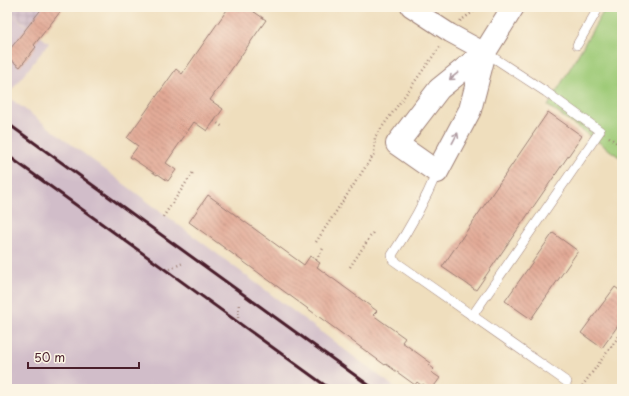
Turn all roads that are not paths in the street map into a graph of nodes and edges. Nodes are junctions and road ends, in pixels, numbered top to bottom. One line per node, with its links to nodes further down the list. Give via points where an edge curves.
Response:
1 (410, 7): 5 (street)
2 (513, 7): 5 (main road)
3 (599, 7): 4 (lane)
4 (577, 45)
5 (485, 52): 6 (main road, one-way to 5, via 470,110); 6 (main road, one-way to 6, via 439,89 397,144); 7 (lane, via 600,131)
6 (437, 172): 7 (lane, via 407,233 392,257)
7 (472, 316): 8 (lane)
8 (567, 382)

